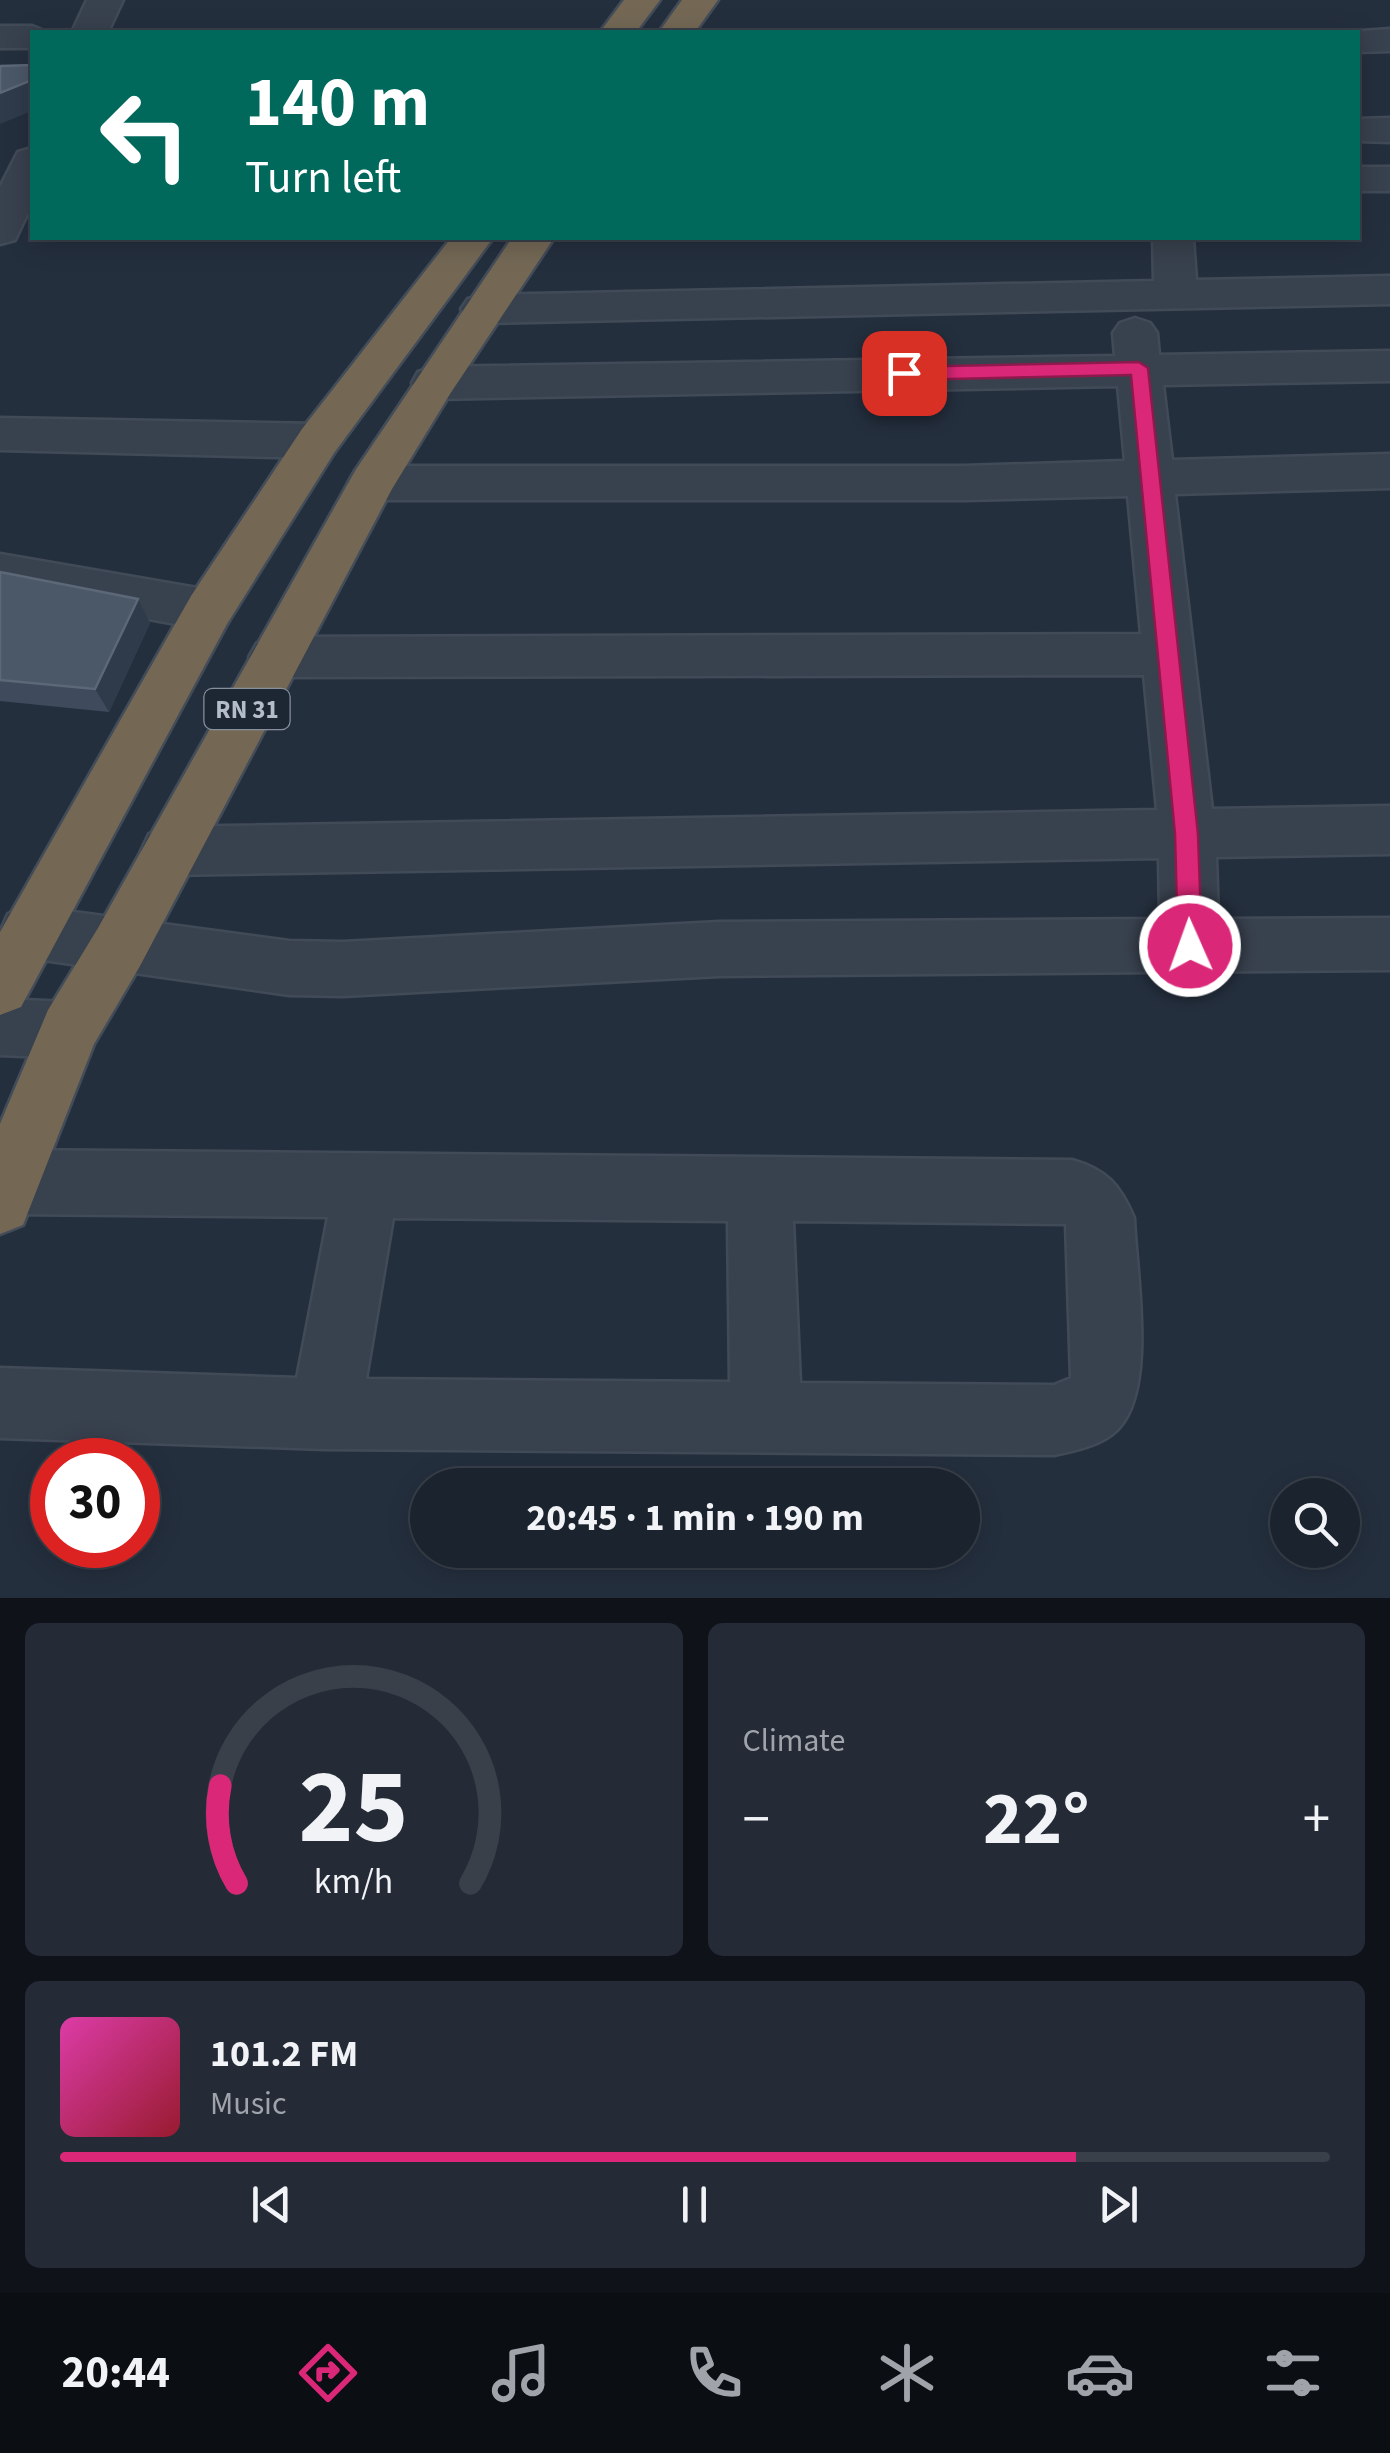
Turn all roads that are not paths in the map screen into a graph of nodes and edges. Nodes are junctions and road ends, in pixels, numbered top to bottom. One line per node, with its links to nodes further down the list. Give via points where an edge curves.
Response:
1 (104, 0): 4 (street)
2 (642, 0): 5 (highway)
3 (700, 0): 6 (highway)
4 (91, 30)
5 (620, 30)
6 (678, 30)
7 (30, 37): 8 (street)
8 (0, 38)
9 (1390, 40): 10 (street)
10 (1360, 41)
11 (1360, 130): 12 (street)
12 (1390, 130)
13 (0, 144): 14 (street)
14 (30, 144)
15 (30, 164): 18 (street)
16 (1390, 179): 17 (street)
17 (1360, 180)
18 (0, 231)
19 (470, 240): 29 (highway, RN 31)
20 (532, 240): 24 (highway, RN 31)
21 (1173, 240): 23 (street)
22 (1390, 290): 23 (street)
23 (1153, 295): 24 (street); 26 (street)
24 (483, 309): 27 (highway, RN 31)
25 (1390, 366): 26 (street)
26 (1139, 368): 27 (street); 31 (street)
27 (434, 384): 32 (highway, RN 31)
28 (0, 434): 29 (street)
29 (318, 440): 34 (highway, RN 31)
30 (1390, 471): 31 (street)
31 (1153, 478): 32 (street); 35 (street)
32 (372, 484): 36 (highway, RN 31)
33 (0, 573): 34 (street)
34 (209, 610): 40 (highway, RN 31)
35 (1170, 654): 36 (street); 38 (street)
36 (275, 658): 39 (highway, RN 31)
37 (1390, 830): 38 (street)
38 (1186, 834): 39 (street); 43 (street)
39 (169, 850): 42 (highway, RN 31)
40 (29, 932): 42 (street); 44 (highway, RN 31)
41 (1390, 944): 43 (street)
42 (119, 946): 43 (street, via 343,969 719,949); 46 (highway, RN 31)
43 (1190, 946)
44 (0, 988)
45 (0, 1027): 46 (street)
46 (69, 1030): 49 (highway, RN 31)
47 (366, 1186): 48 (street); 49 (street); 51 (street)
48 (760, 1190): 52 (street); 52 (street, via 1072,1192 1094,1205 1103,1232 1106,1374 1095,1408 1054,1420)
49 (4, 1192)
50 (0, 1403): 51 (street)
51 (325, 1414): 52 (street)
52 (766, 1418)

